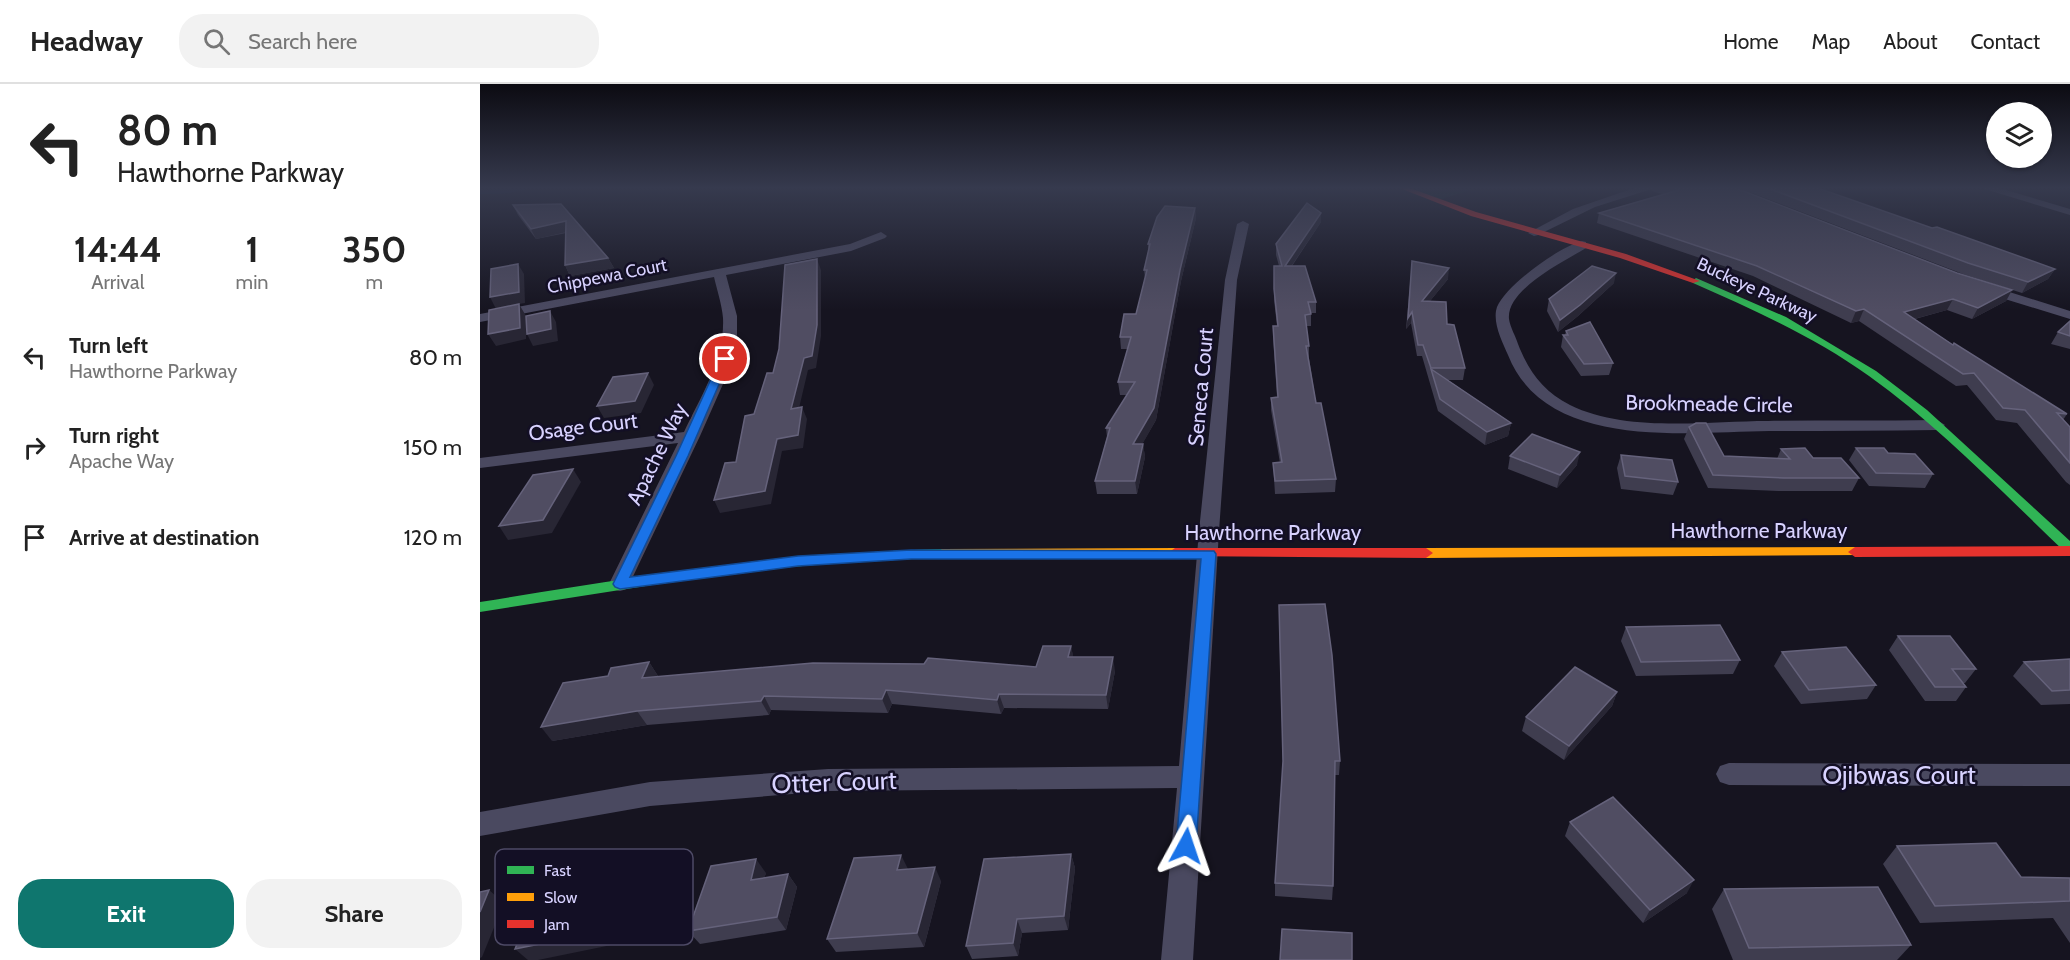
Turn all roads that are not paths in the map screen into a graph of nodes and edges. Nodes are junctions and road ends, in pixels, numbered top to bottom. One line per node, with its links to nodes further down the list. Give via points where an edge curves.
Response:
1 (1242, 228): 15 (street, Seneca Court, via 1231,280)
2 (1516, 228): 4 (street, Buckeye Parkway)
3 (1543, 228): 4 (street)
4 (1534, 233): 6 (street, Buckeye Parkway)
5 (881, 236): 7 (street, Chippewa Court, via 851,247)
6 (1582, 245): 11 (street, Buckeye Parkway, via 1688,278 1783,318 1866,369); 11 (street, Brookmeade Circle, via 1524,282 1502,310 1524,376 1561,407 1594,419 1648,426)
7 (719, 273): 10 (street, Chippewa Court); 12 (street, Apache Way, via 730,316 730,343)
8 (1968, 282): 9 (street)
9 (2070, 315)
10 (480, 318)
11 (1937, 425): 14 (street, Buckeye Parkway)
12 (691, 436): 13 (street, Osage Court); 16 (street, Apache Way)
13 (480, 463)
14 (2070, 550): 15 (street, Hawthorne Parkway)
15 (1209, 554): 16 (street, Hawthorne Parkway, via 911,554 798,561); 20 (street, Seneca Court)
16 (620, 584): 17 (street, Hawthorne Parkway)
17 (480, 608)
18 (1728, 774): 19 (street, Ojibwas Court)
19 (2070, 775)
20 (1191, 777): 21 (street, Otter Court, via 828,780 650,794); 22 (street, Seneca Court)
21 (480, 824)
22 (1177, 960)

